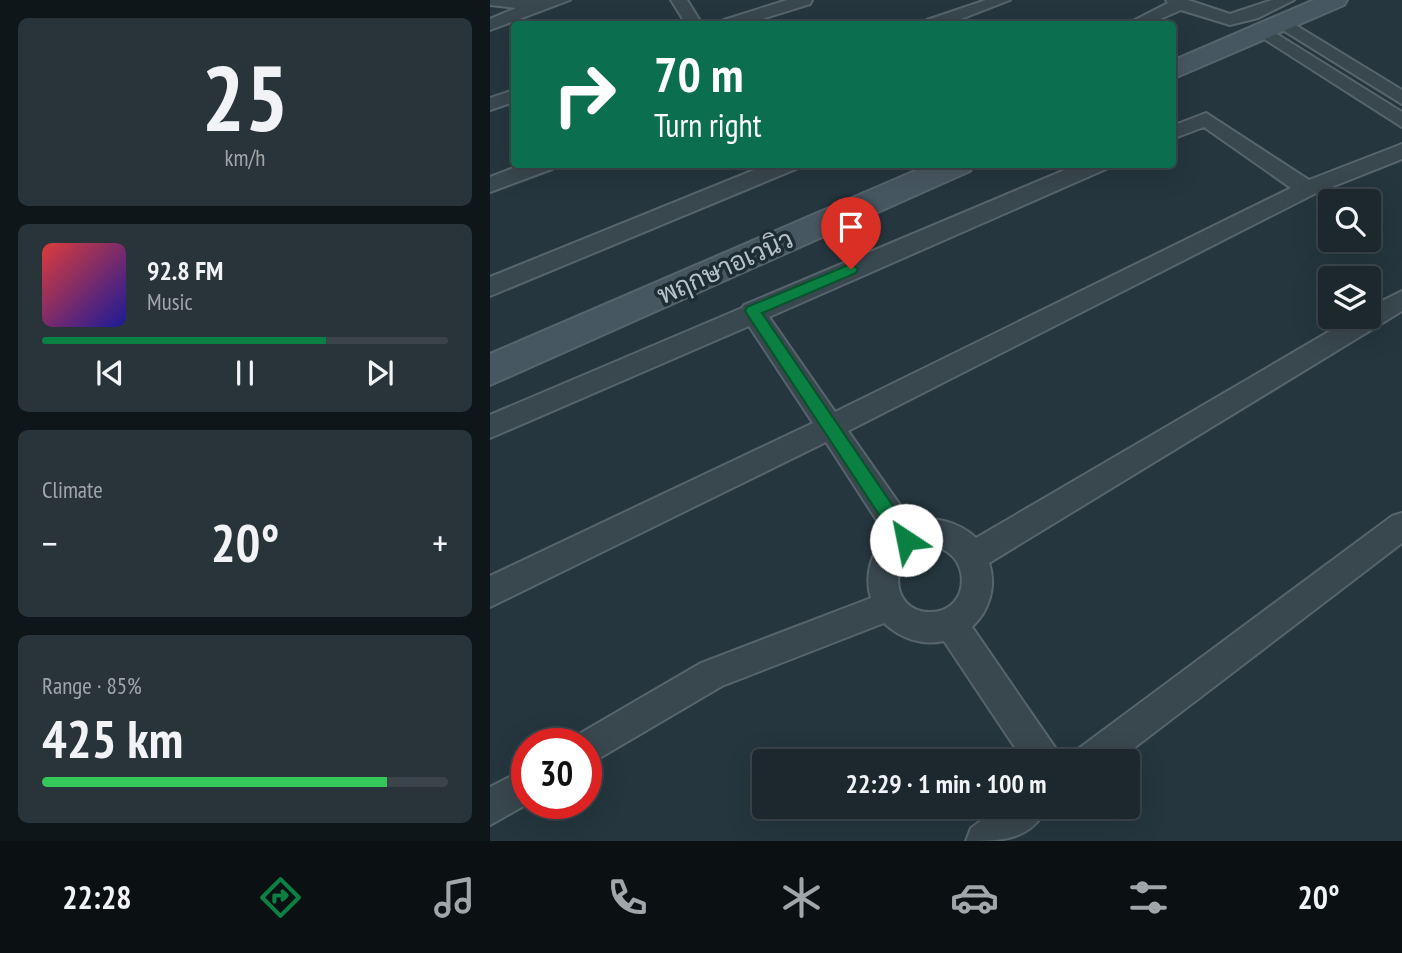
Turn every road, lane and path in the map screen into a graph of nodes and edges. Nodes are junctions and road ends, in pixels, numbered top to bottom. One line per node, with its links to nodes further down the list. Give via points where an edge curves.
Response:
1 (491, 0): 7 (street)
2 (562, 0): 7 (street)
3 (679, 0): 10 (street)
4 (804, 0): 11 (street)
5 (1002, 0): 12 (street)
6 (1335, 0): 9 (street)
7 (539, 2): 14 (street)
8 (1178, 2): 9 (street, via 1212,18); 13 (street)
9 (1278, 18): 15 (street); 17 (street); 19 (street)
10 (692, 21)
11 (739, 21)
12 (942, 21)
13 (1142, 21)
14 (490, 25)
15 (1176, 69)
16 (511, 97): 18 (street)
17 (1402, 98)
18 (490, 104)
19 (1402, 121)
20 (1176, 131): 27 (street, via 1206,119)
21 (1402, 151): 27 (street)
22 (535, 168): 26 (street)
23 (777, 168): 28 (street)
24 (951, 168): 31 (street, พฤกษาอเวนิว)
25 (1090, 168): 30 (street)
26 (490, 185)
27 (1307, 189): 33 (street)
28 (490, 287)
29 (1402, 300): 36 (street)
30 (752, 311): 32 (street); 33 (street)
31 (490, 370)
32 (490, 427)
33 (831, 427): 35 (street); 37 (street)
34 (1402, 526): 42 (street)
35 (906, 540): 36 (street, via 920,534 950,536); 38 (street, via 894,549 882,577)
36 (973, 556): 39 (street, via 978,586 963,614)
37 (490, 592)
38 (889, 606): 39 (street, via 916,626); 40 (street, via 712,674)
39 (950, 623): 41 (street)
40 (602, 739)
41 (1036, 749)
42 (1106, 749)
43 (511, 795): 44 (street)
44 (490, 807)
45 (1013, 819): 46 (street)
46 (984, 841)

